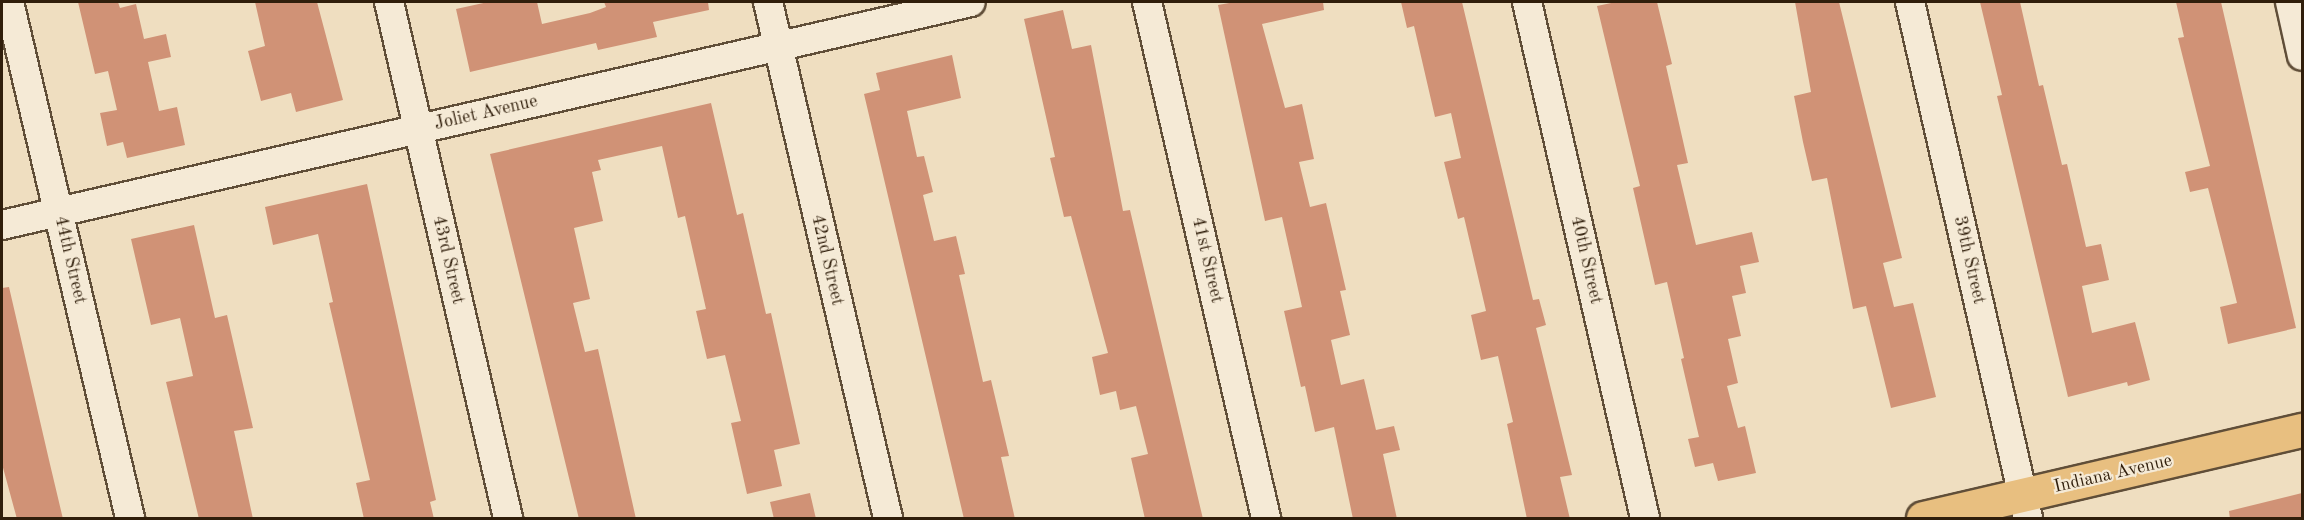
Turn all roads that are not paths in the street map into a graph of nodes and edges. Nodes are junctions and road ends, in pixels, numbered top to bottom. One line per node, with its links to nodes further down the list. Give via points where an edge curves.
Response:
1 (9, 2): 12 (street, 44th Street)
2 (389, 2): 11 (street, 43rd Street)
3 (768, 2): 9 (street, 42nd Street)
4 (971, 2): 9 (street, Joliet Avenue)
5 (1147, 2): 19 (street, 41st Street)
6 (1527, 2): 20 (street, 40th Street)
7 (1910, 2): 15 (street, 39th Street)
8 (2290, 2): 10 (street)
9 (777, 46): 11 (street, Joliet Avenue); 18 (street, 42nd Street)
10 (2302, 56)
11 (418, 129): 12 (street, Joliet Avenue); 17 (street, 43rd Street)
12 (58, 212): 13 (street, Joliet Avenue); 16 (street, 44th Street)
13 (2, 225)
14 (2302, 430): 15 (main road, Indiana Avenue)
15 (2026, 507): 21 (main road, Indiana Avenue)
16 (130, 519)
17 (508, 519)
18 (888, 519)
19 (1266, 519)
20 (1646, 519)
21 (1923, 519)

